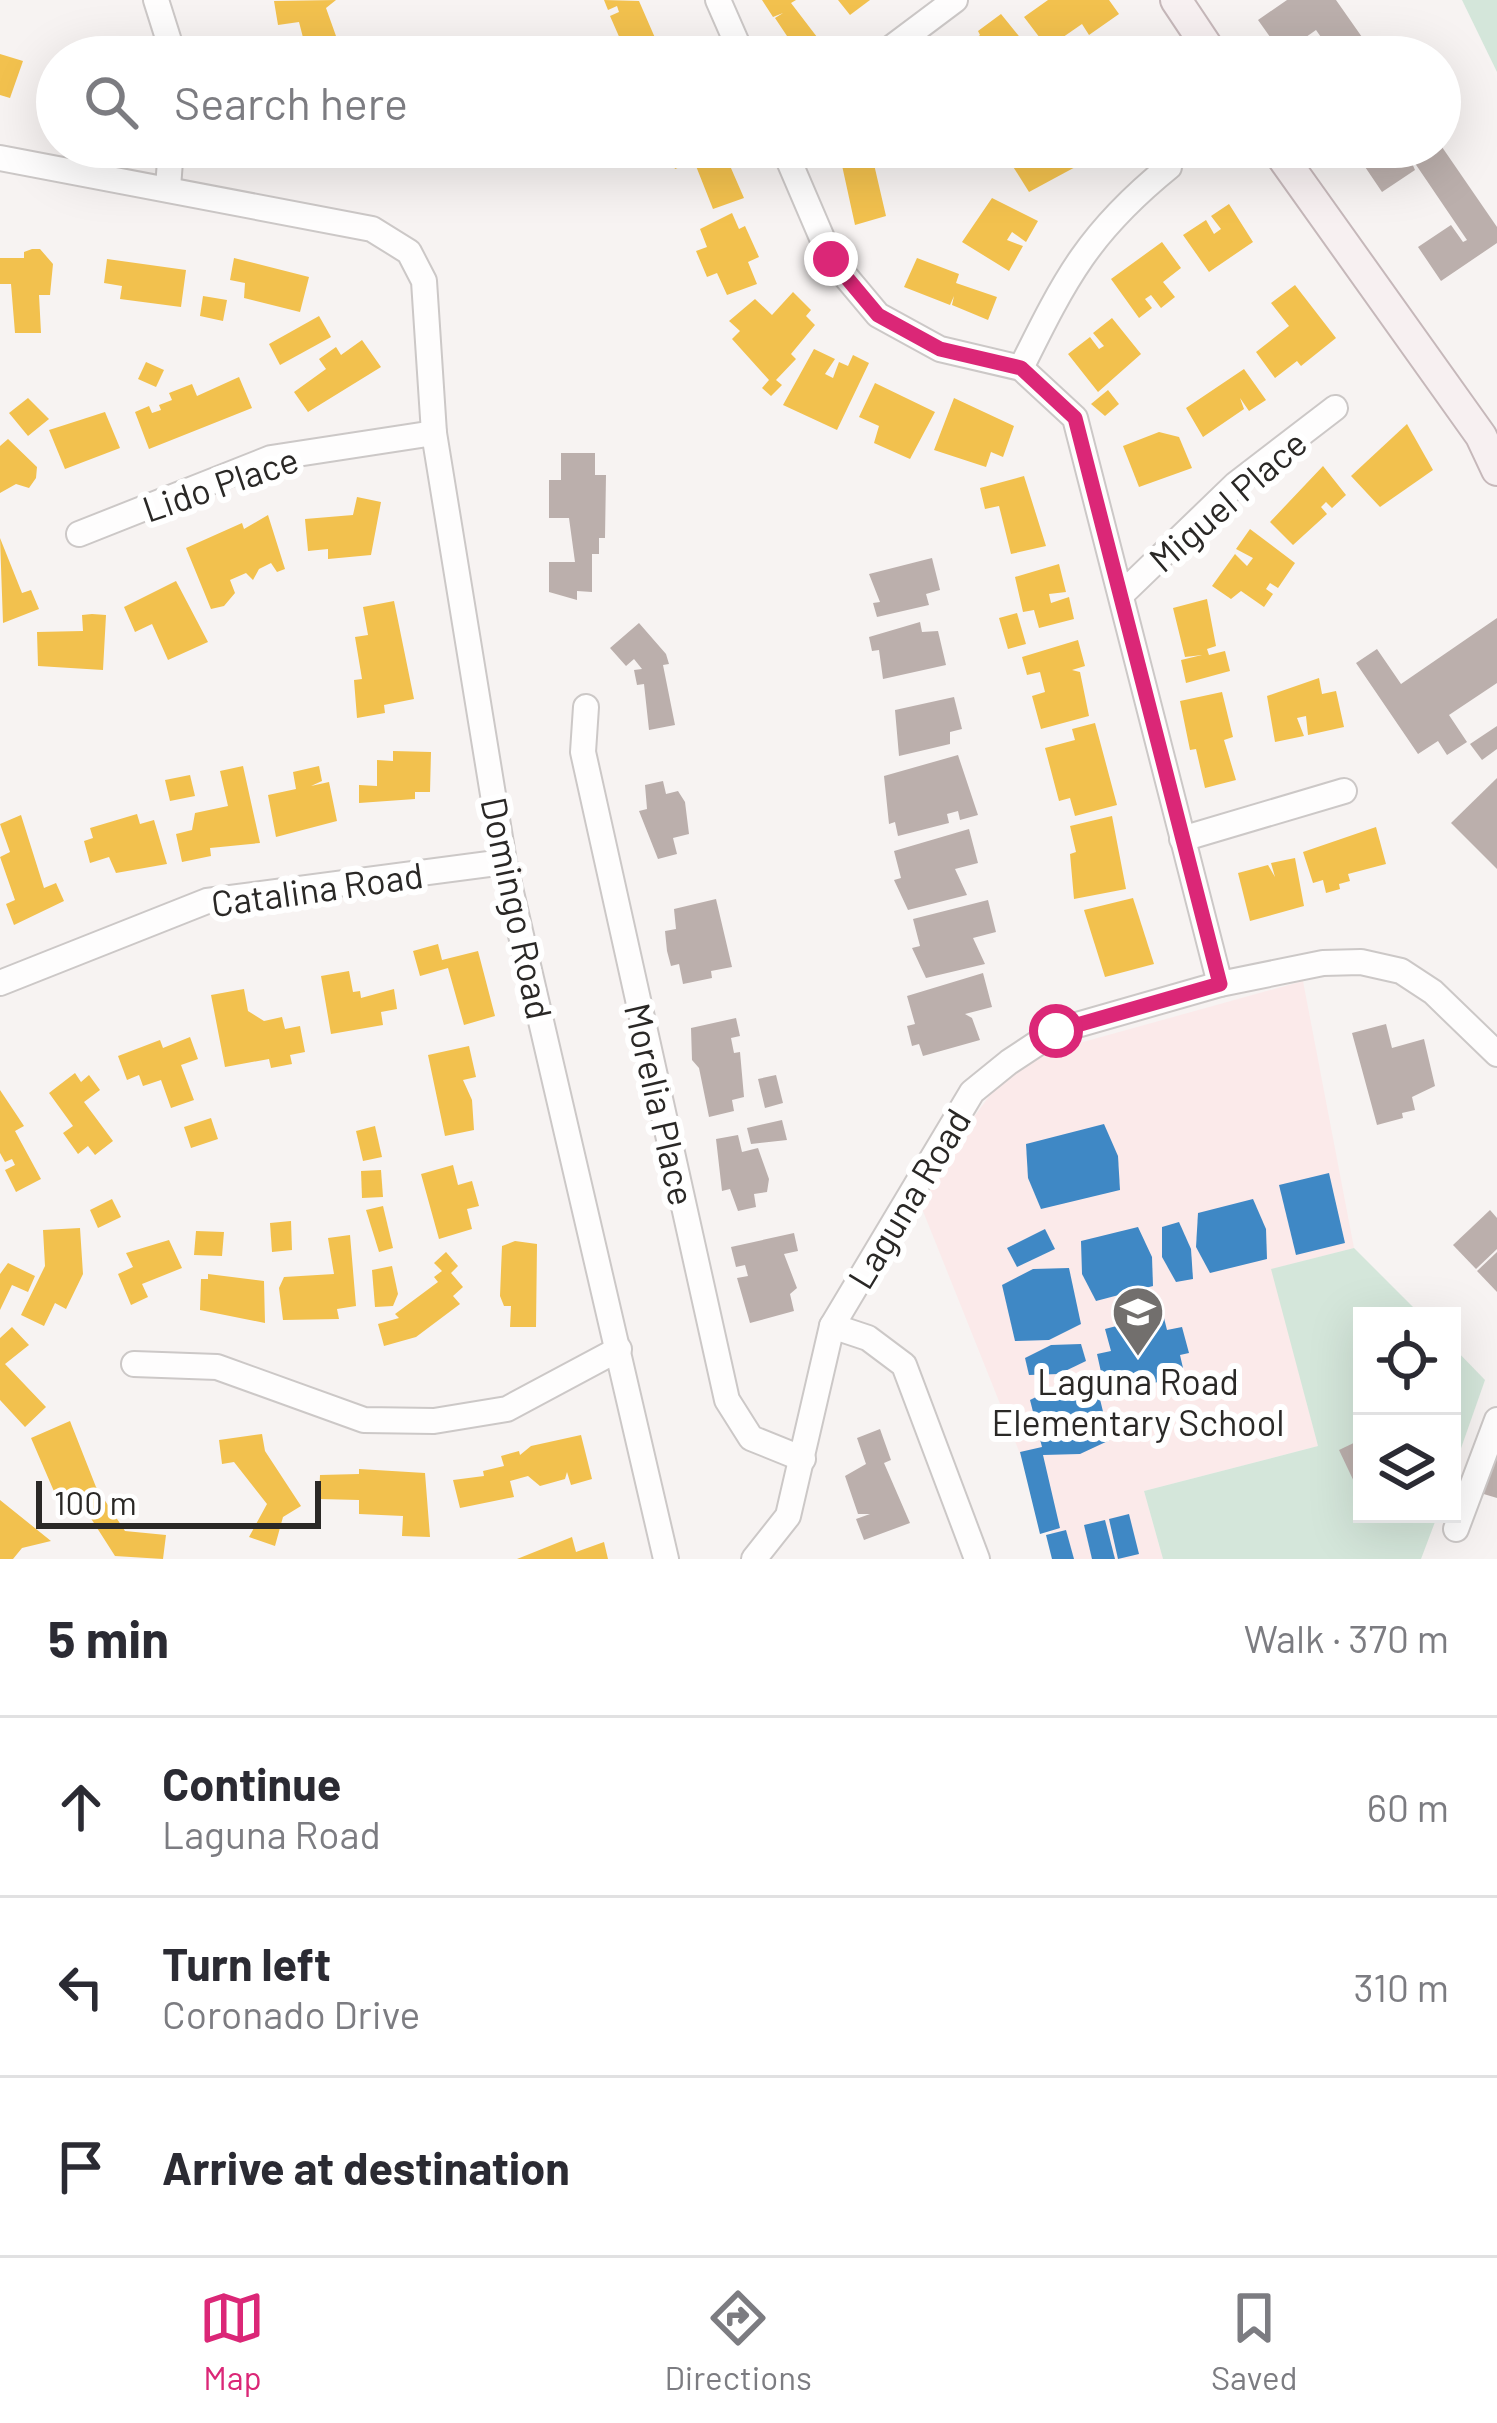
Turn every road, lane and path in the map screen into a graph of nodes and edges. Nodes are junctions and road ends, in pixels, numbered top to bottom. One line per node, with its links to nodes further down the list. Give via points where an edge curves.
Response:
1 (157, 0): 5 (street)
2 (718, 0): 6 (street)
3 (955, 0): 7 (street)
4 (1176, 0): 8 (main road)
5 (168, 36)
6 (734, 36)
7 (907, 36)
8 (1200, 36)
9 (0, 158): 10 (street)
10 (36, 164)
11 (56, 168): 16 (street)
12 (169, 168): 16 (street)
13 (792, 168): 17 (street, via 831,259 878,315 940,349)
14 (1168, 168): 17 (street, via 1116,211 1072,264)
15 (1290, 168): 20 (main road)
16 (168, 188): 19 (street, Domingo Road, via 372,229 409,252 424,281)
17 (1021, 368): 23 (street, via 1075,418)
18 (1335, 408): 23 (street, Miguel Place, via 1236,484)
19 (434, 433): 22 (street, Lido Place, via 271,458); 27 (street, Domingo Road)
20 (1489, 442): 21 (main road)
21 (1497, 470)
22 (79, 534)
23 (1122, 594): 26 (street)
24 (586, 707): 35 (street, Morelia Place, via 583,752 727,1400 752,1438)
25 (1344, 791): 26 (street)
26 (1182, 839): 29 (street)
27 (504, 862): 28 (street, Catalina Road, via 207,901); 32 (street, Domingo Road)
28 (0, 982)
29 (1220, 984): 30 (street, Laguna Road, via 1323,963 1401,971); 31 (street, Laguna Road, via 1056,1031 972,1092)
30 (1497, 1054)
31 (832, 1325): 35 (street, Laguna Road); 39 (street, via 868,1338 904,1365)
32 (619, 1349): 33 (street, via 507,1409 434,1421 364,1420 217,1367); 37 (street, Domingo Road)
33 (134, 1364)
34 (1497, 1420): 36 (street)
35 (803, 1459): 38 (street, Laguna Road, via 788,1516)
36 (1456, 1529)
37 (666, 1559)
38 (754, 1559)
39 (977, 1559)

